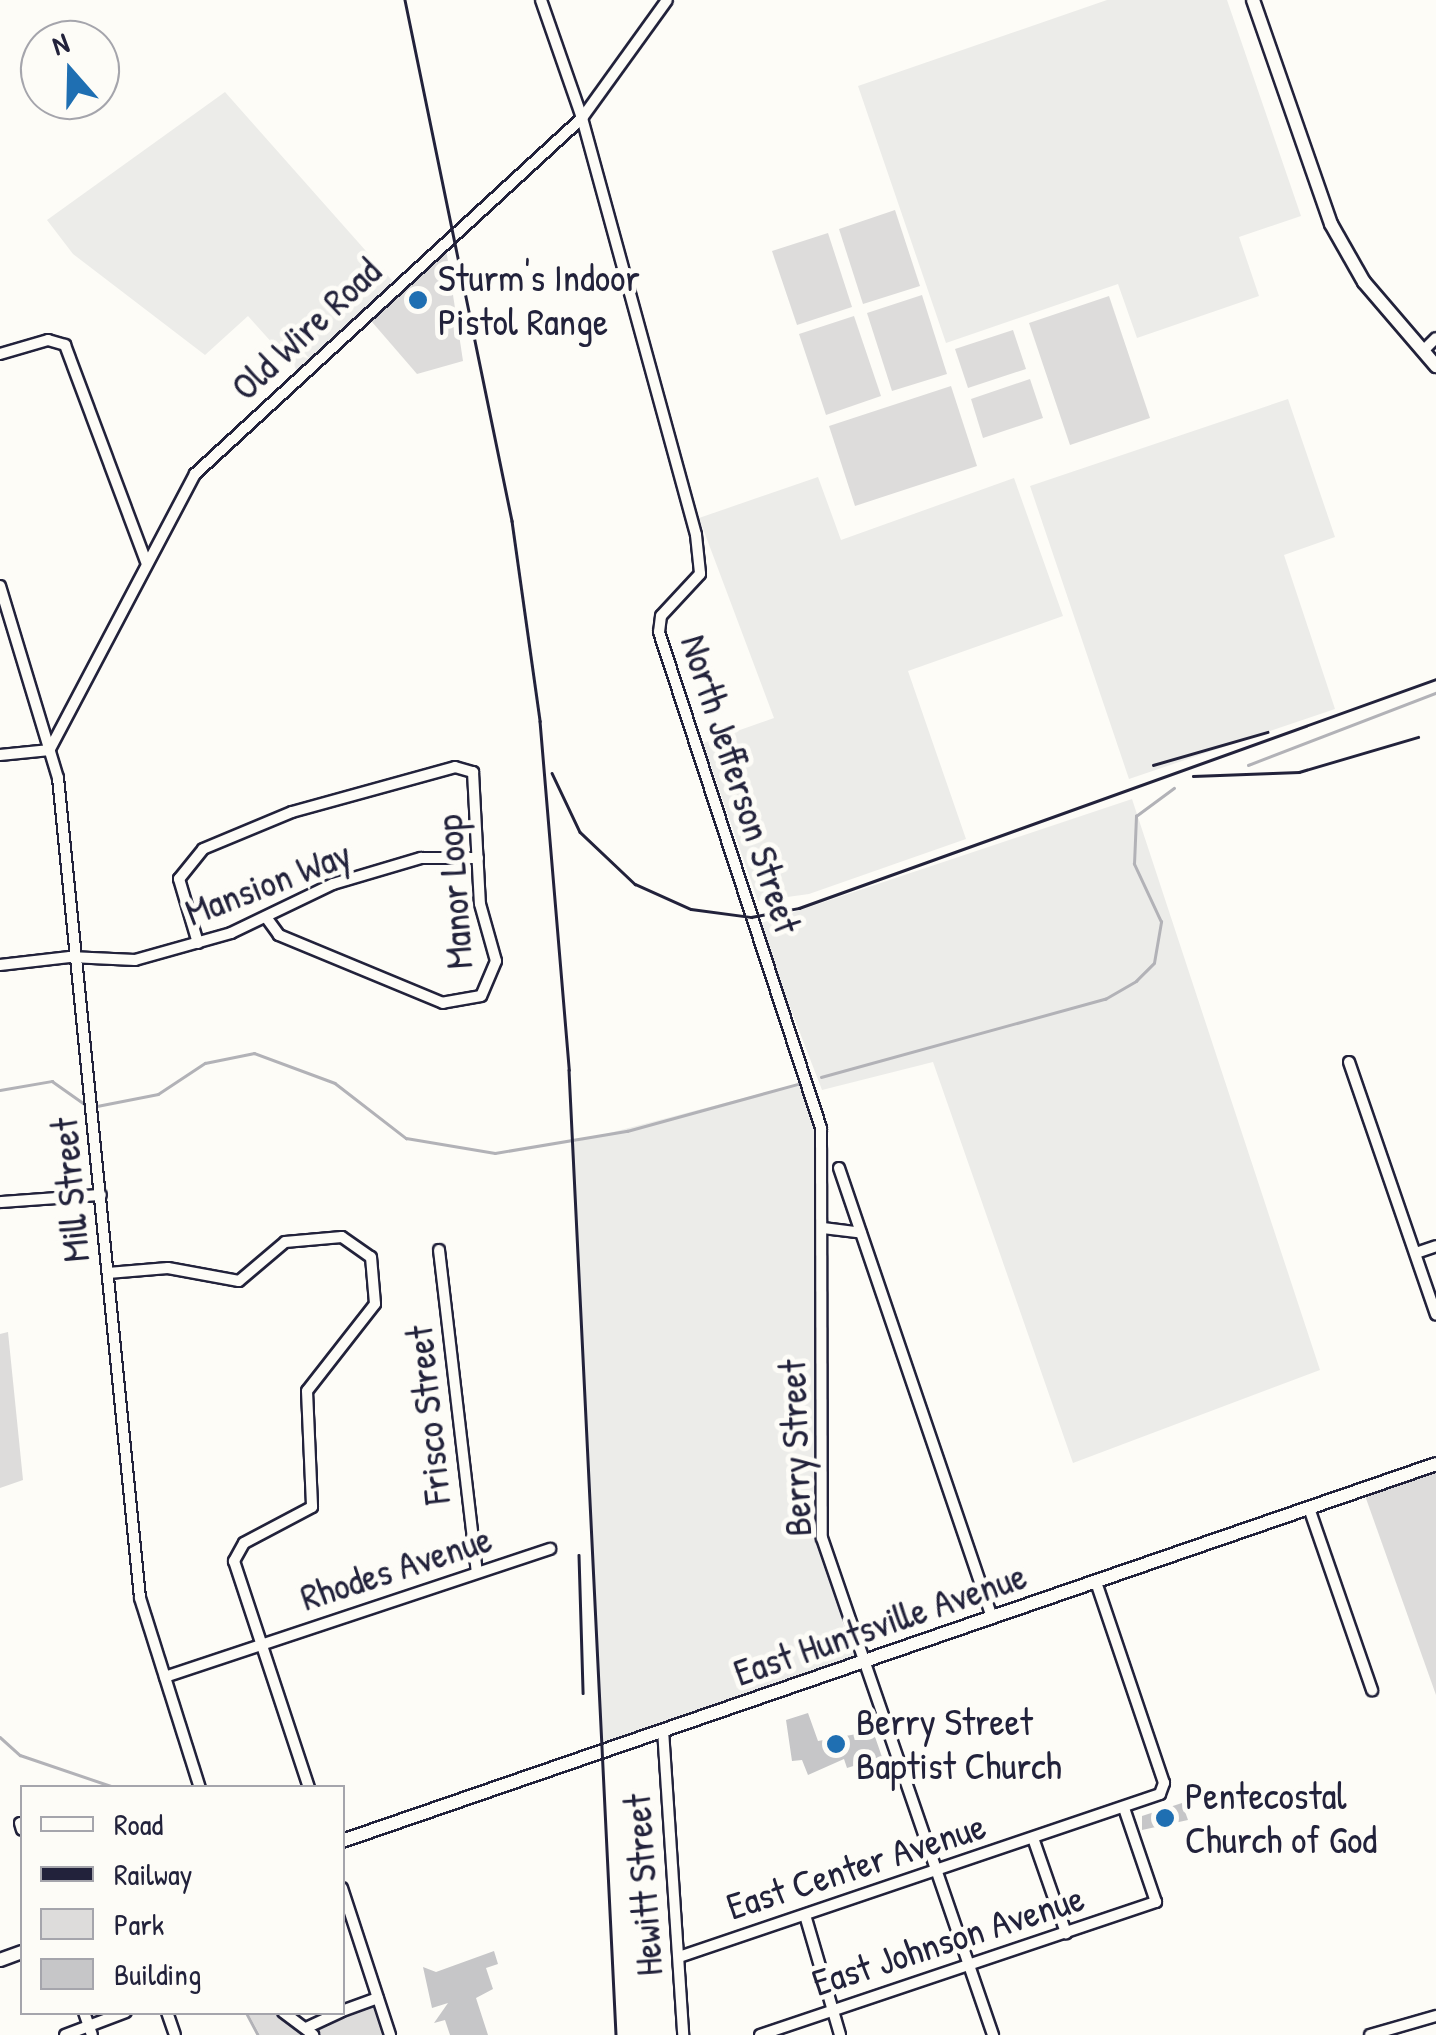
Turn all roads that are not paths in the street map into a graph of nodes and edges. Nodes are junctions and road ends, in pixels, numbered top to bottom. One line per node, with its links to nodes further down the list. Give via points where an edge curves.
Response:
1 (541, 0): 4 (street, North Jefferson Street)
2 (667, 0): 4 (street, Old Wire Road)
3 (1253, 0): 6 (main road, via 1330,224 1364,282)
4 (582, 118): 9 (street, Old Wire Road, via 195,474); 19 (street, North Jefferson Street, via 700,562 691,590 661,616 659,632)
5 (1436, 338): 6 (street)
6 (1422, 351): 8 (main road)
7 (0, 354): 9 (street, via 61,341)
8 (1436, 366)
9 (146, 562): 11 (street, Old Wire Road)
10 (0, 586): 11 (street, Mill Street)
11 (50, 750): 12 (street); 16 (street, Mill Street)
12 (0, 754)
13 (478, 858): 14 (street, Mansion Way, via 408,861 332,884); 14 (street, Manor Loop, via 496,970 488,989 463,1005 289,940); 15 (street, Manor Loop, via 475,778 456,767 292,812 187,861 180,888)
14 (266, 917): 15 (street, Mansion Way)
15 (198, 943): 16 (street, Mansion Way, via 122,963)
16 (78, 958): 17 (street, Mansion Way); 21 (street, Mill Street)
17 (0, 966)
18 (1350, 1062): 27 (street)
19 (807, 1074): 23 (street, Berry Street, via 822,1128)
20 (839, 1168): 24 (street)
21 (101, 1195): 22 (street); 28 (street, Mill Street)
22 (0, 1202)
23 (823, 1228): 24 (street); 37 (street, Berry Street, via 822,1538)
24 (862, 1234): 35 (street)
25 (1436, 1246): 27 (street)
26 (439, 1250): 33 (street, Frisco Street)
27 (1416, 1254): 29 (street)
28 (108, 1273): 36 (street, Rhodes Avenue, via 168,1268 239,1281 285,1242 342,1237 372,1257 375,1304 307,1392 312,1506 244,1542 234,1560); 38 (street, Mill Street, via 140,1598)
29 (1436, 1314)
30 (1436, 1464): 31 (main road, East Huntsville Avenue)
31 (1309, 1508): 34 (main road, East Huntsville Avenue); 39 (street)
32 (550, 1548): 33 (street, Rhodes Avenue)
33 (477, 1572): 36 (street, Rhodes Avenue)
34 (1096, 1582): 35 (main road, East Huntsville Avenue); 43 (street, East Center Avenue, via 1163,1791)
35 (992, 1618): 37 (main road, East Huntsville Avenue)
36 (260, 1644): 38 (street, Rhodes Avenue); 42 (street)
37 (863, 1661): 40 (main road, East Huntsville Avenue); 46 (street, Berry Street)
38 (165, 1677): 41 (street, Mill Street)
39 (1372, 1690)
40 (663, 1730): 45 (main road, East Huntsville Avenue); 50 (street, Hewitt Street)
41 (199, 1785)
42 (308, 1785)
43 (1124, 1808): 44 (street, East Center Avenue); 49 (street, East Johnson Avenue, via 1156,1902)
44 (1034, 1838): 46 (street, East Center Avenue); 49 (street)
45 (345, 1840)
46 (937, 1871): 48 (street, East Center Avenue); 51 (street, Berry Street)
47 (345, 1897): 52 (street)
48 (806, 1915): 50 (street, East Center Avenue); 53 (street)
49 (1066, 1933): 51 (street, East Johnson Avenue)
50 (679, 1957): 63 (street, Hewitt Street)
51 (969, 1965): 53 (street, East Johnson Avenue); 66 (street, Berry Street)
52 (378, 1998): 54 (street); 62 (street)
53 (833, 2009): 64 (street, East Johnson Avenue); 65 (street)
54 (345, 2010)
55 (120, 2015): 59 (street)
56 (286, 2015): 60 (street)
57 (336, 2015): 60 (street)
58 (1436, 2016): 67 (street)
59 (90, 2031): 61 (street)
60 (309, 2032)
61 (65, 2035)
62 (390, 2035)
63 (683, 2035)
64 (760, 2035)
65 (840, 2035)
66 (993, 2035)
67 (1372, 2035)

